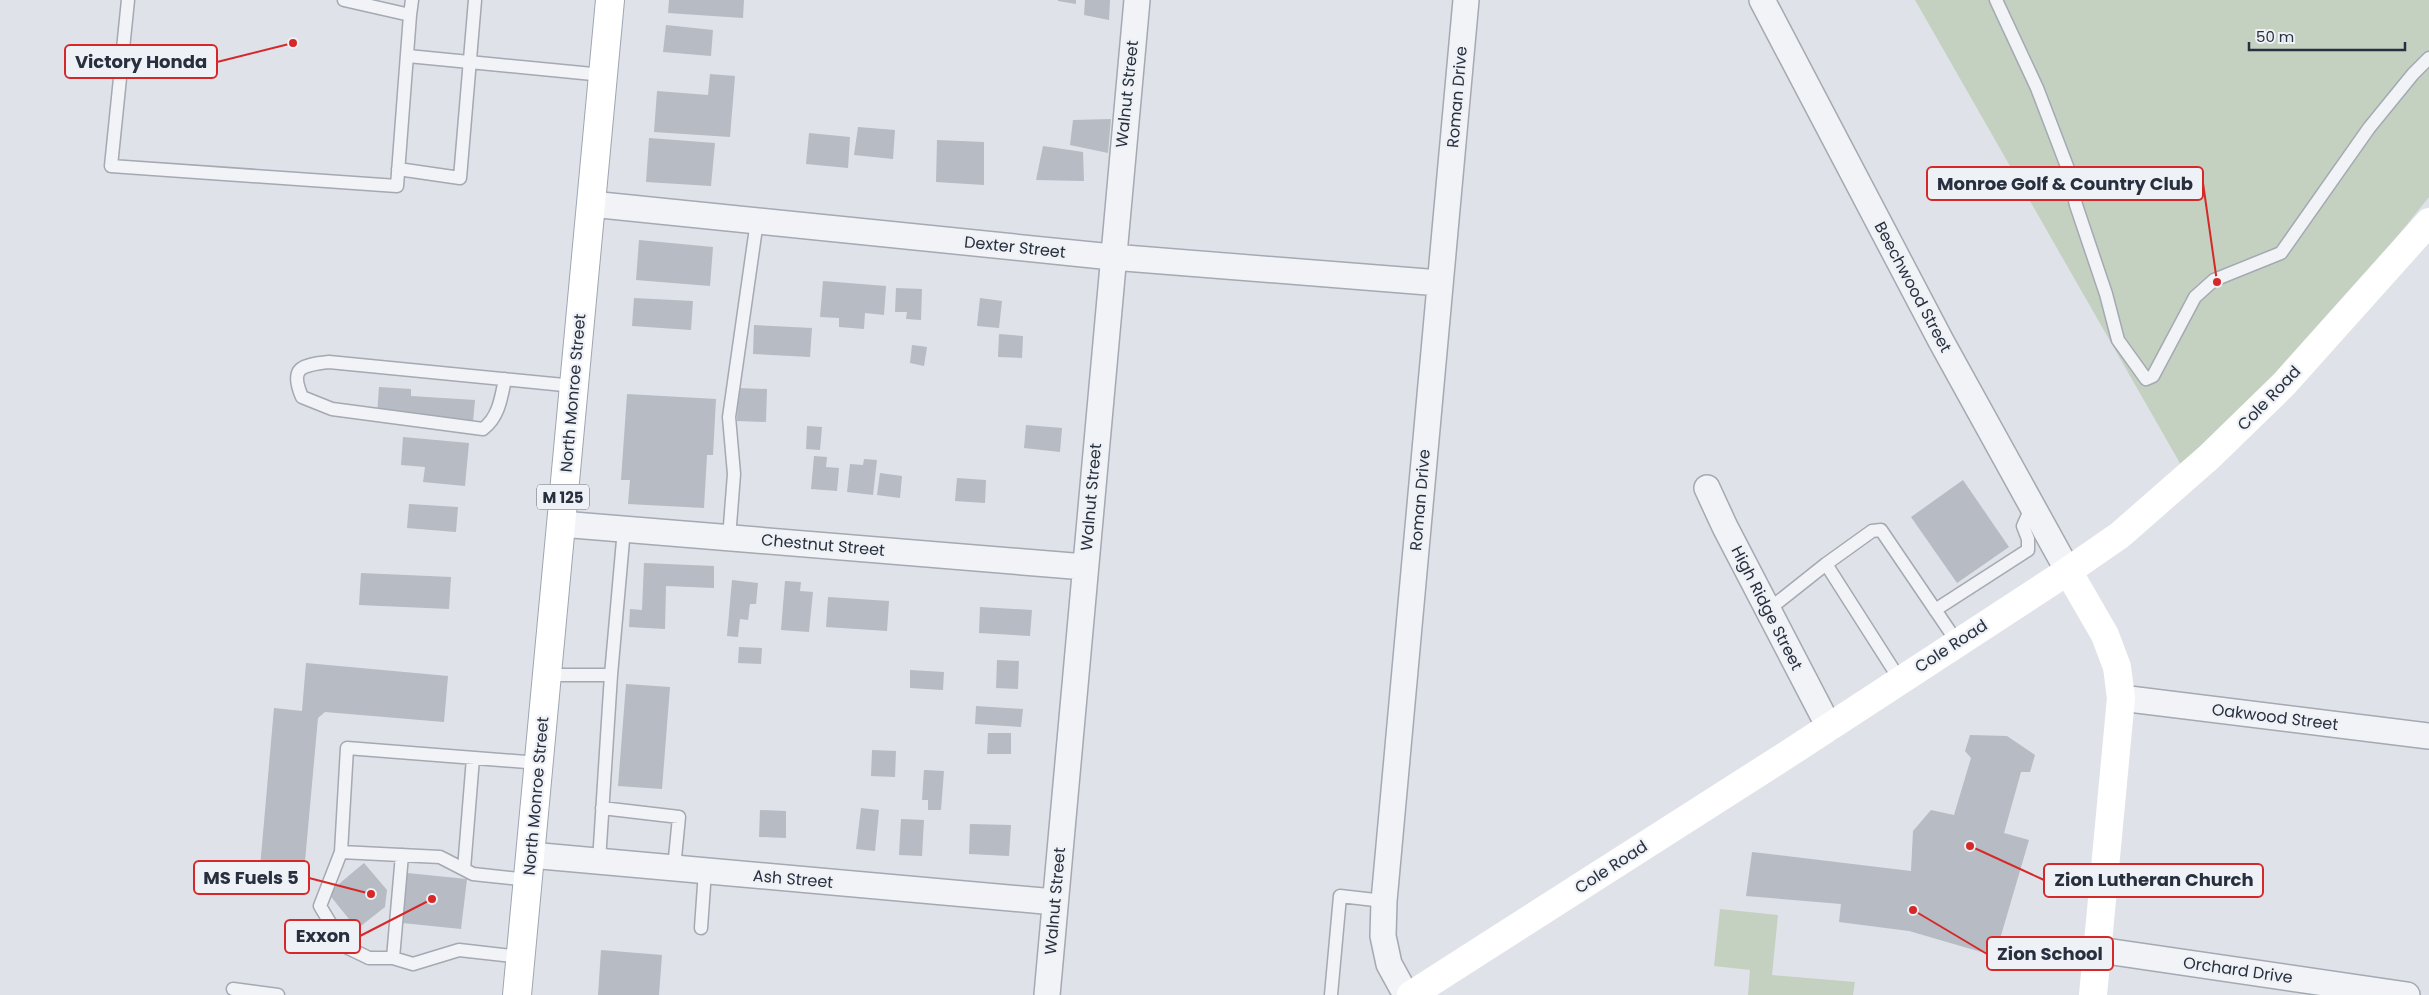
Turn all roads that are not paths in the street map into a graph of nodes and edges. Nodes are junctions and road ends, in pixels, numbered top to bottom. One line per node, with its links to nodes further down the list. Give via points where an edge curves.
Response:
1 (128, 0): 15 (lane, via 111,166 397,186)
2 (344, 0): 10 (lane)
3 (412, 0): 10 (lane)
4 (475, 0): 13 (lane)
5 (610, 0): 14 (street, North Monroe Street / M 125)
6 (1137, 0): 19 (street, Walnut Street)
7 (1466, 0): 20 (street, Roman Drive)
8 (1762, 0): 24 (street, Beechwood Street)
9 (1996, 0): 12 (lane, via 2037,88 2065,161 2118,340 2146,379 2153,376 2195,298 2214,280 2281,253 2369,128)
10 (410, 14): 11 (lane)
11 (408, 56): 13 (lane); 15 (lane)
12 (2429, 58)
13 (470, 62): 14 (lane); 15 (lane, via 460,178)
14 (603, 75): 16 (street, North Monroe Street / M 125)
15 (398, 170)
16 (591, 204): 17 (street, Dexter Street); 22 (street, North Monroe Street / M 125)
17 (757, 221): 19 (street, Dexter Street); 27 (lane, via 729,417 734,474)
18 (2429, 222): 30 (street, Cole Road, via 2284,384 2210,457 2120,535)
19 (1112, 256): 20 (street, Dexter Street); 29 (street, Walnut Street)
20 (1440, 283): 51 (street, Roman Drive)
21 (505, 379): 21 (lane, via 329,362 308,364 298,372 295,381 302,397 332,409 483,429 498,410); 22 (lane)
22 (574, 386): 25 (street, North Monroe Street / M 125)
23 (1707, 488): 31 (street, High Ridge Street)
24 (2032, 505): 30 (street, Beechwood Street); 32 (lane, via 2023,526 2028,550)
25 (561, 524): 26 (street, Chestnut Street); 34 (street, North Monroe Street / M 125)
26 (624, 529): 27 (street, Chestnut Street); 35 (lane)
27 (729, 538): 29 (street, Chestnut Street)
28 (1826, 564): 31 (lane); 32 (lane, via 1872,531 1881,530); 36 (lane)
29 (1084, 567): 50 (street, Walnut Street)
30 (2068, 571): 33 (street, Cole Road); 37 (street, via 2105,635 2117,667)
31 (1768, 610): 38 (street, High Ridge Street)
32 (1935, 610): 33 (lane)
33 (1957, 642): 36 (street, Cole Road)
34 (547, 675): 35 (lane); 41 (street, North Monroe Street / M 125)
35 (611, 676): 42 (lane)
36 (1900, 680): 38 (street, Cole Road)
37 (2121, 698): 39 (street, Oakwood Street); 53 (street)
38 (1829, 727): 62 (street, Cole Road)
39 (2429, 736)
40 (473, 758): 41 (lane); 43 (lane, via 347,748); 48 (lane)
41 (539, 763): 46 (street, North Monroe Street / M 125)
42 (602, 808): 45 (lane); 47 (lane, via 679,817)
43 (341, 852): 44 (lane); 54 (lane, via 320,906 344,946 369,958)
44 (402, 855): 48 (lane, via 440,857); 54 (lane)
45 (599, 862): 46 (street, Ash Street); 47 (street, Ash Street)
46 (529, 868): 48 (lane, via 473,874); 55 (street, North Monroe Street / M 125)
47 (674, 868): 49 (street, Ash Street)
48 (464, 869)
49 (705, 871): 50 (street, Ash Street); 52 (lane)
50 (1055, 902): 59 (street, Walnut Street)
51 (1384, 902): 60 (lane, via 1340,896); 61 (street, Roman Drive, via 1383,936 1389,964)
52 (701, 928)
53 (2099, 950): 63 (street); 64 (street, Orchard Drive)
54 (393, 958): 55 (lane, via 413,964 459,950)
55 (521, 958): 58 (street, North Monroe Street / M 125)
56 (233, 989): 57 (lane)
57 (278, 995)
58 (517, 995)
59 (1047, 995)
60 (1331, 995)
61 (1406, 995)
62 (1411, 995)
63 (2093, 995)
64 (2407, 995)

